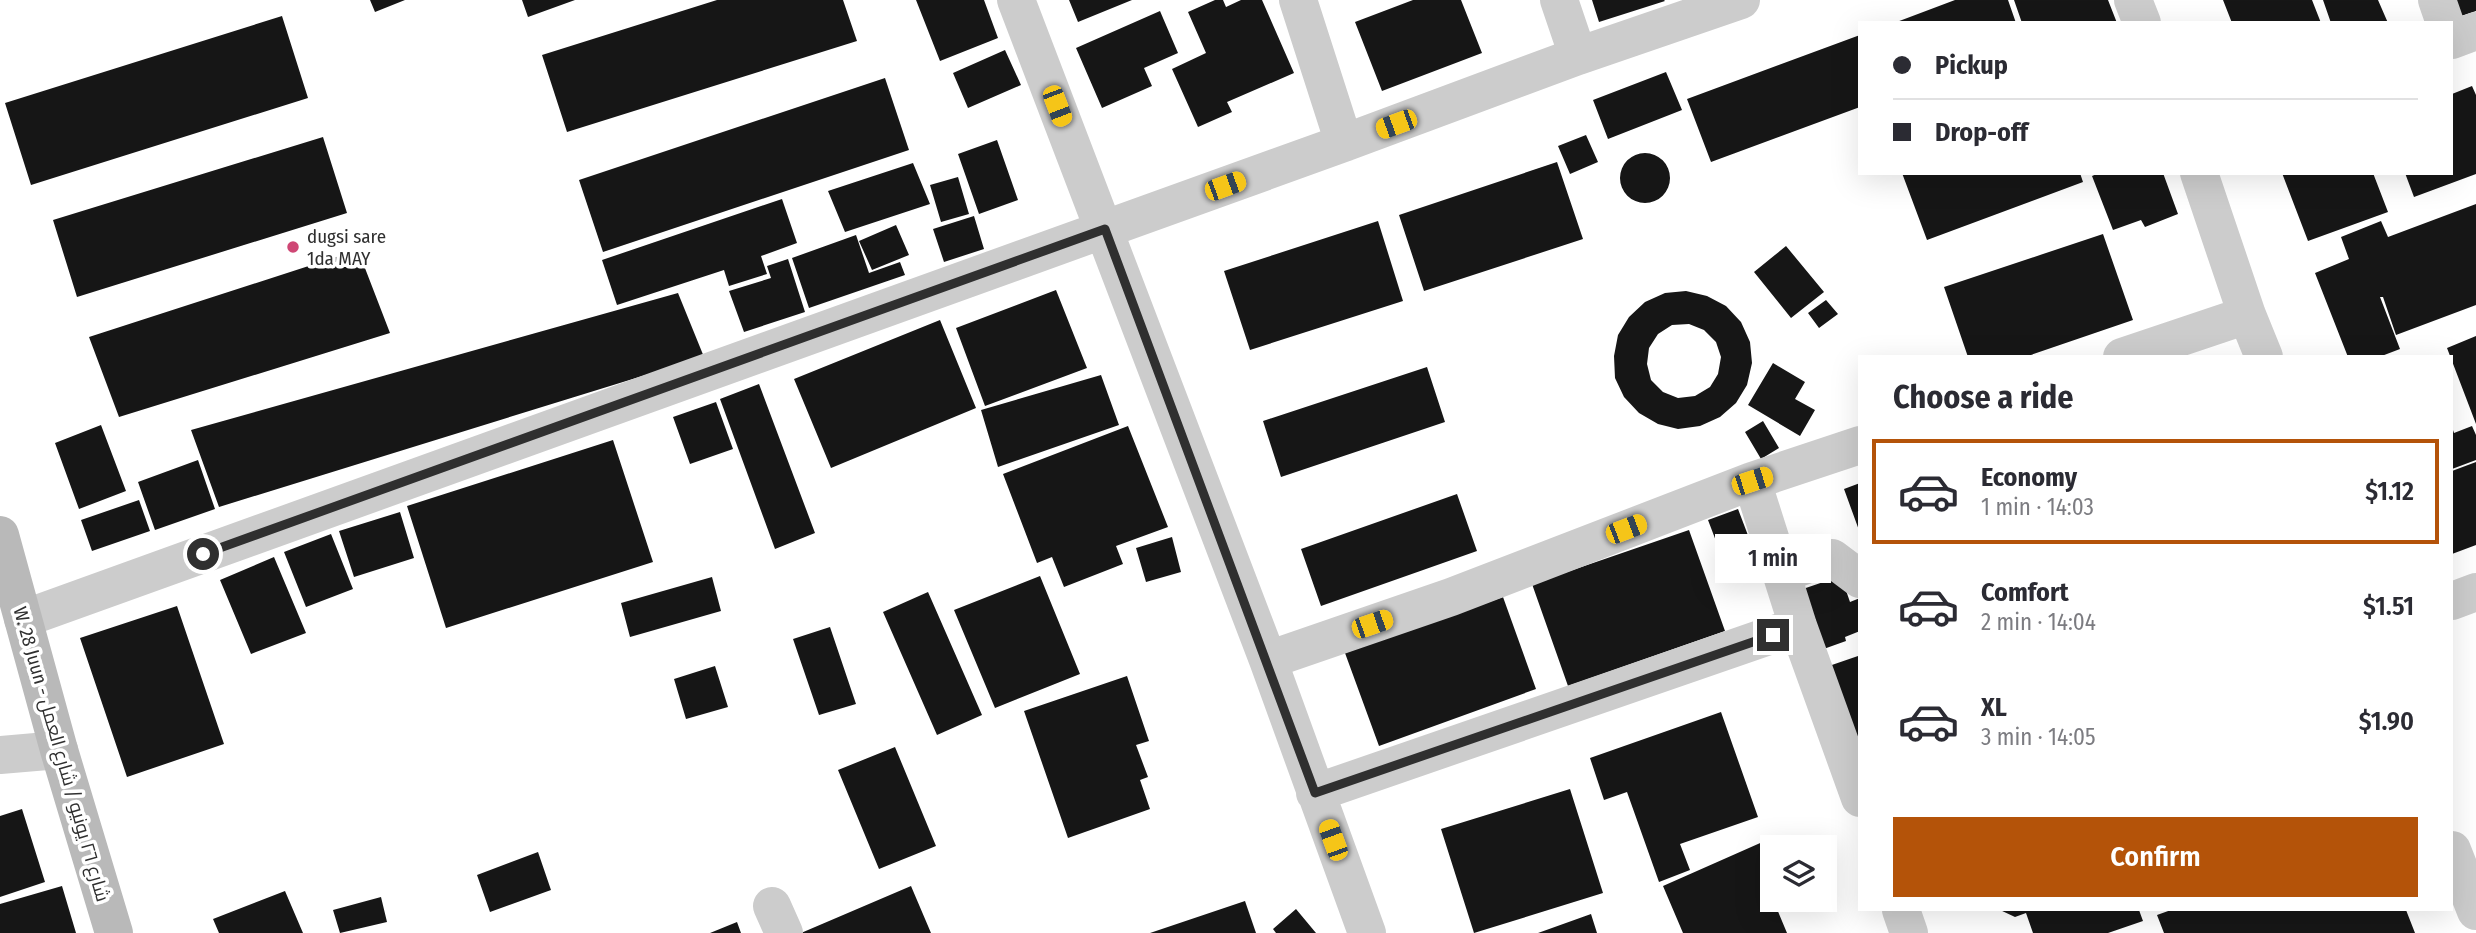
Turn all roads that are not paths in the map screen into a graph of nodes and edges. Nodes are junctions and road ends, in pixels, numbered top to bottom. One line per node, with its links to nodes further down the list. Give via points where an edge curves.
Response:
1 (1016, 0): 14 (street)
2 (1298, 0): 12 (street)
3 (1559, 0): 11 (street)
4 (1741, 0): 11 (street)
5 (2133, 0): 7 (street)
6 (2437, 0): 8 (street)
7 (2141, 21)
8 (2444, 21)
9 (2476, 31): 10 (street)
10 (2453, 40)
11 (1578, 56): 12 (street)
12 (1344, 143): 14 (street)
13 (2200, 175): 15 (street)
14 (1105, 229): 25 (street); 27 (street)
15 (2247, 315): 16 (street); 17 (street)
16 (2128, 355)
17 (2263, 355)
18 (1858, 446): 19 (street)
19 (1752, 481): 21 (street); 27 (street, via 1451,597)
20 (0, 535): 25 (street, W. 28 Juun - شارع ٢٦ يونيو / شارع العمل)
21 (1782, 574): 22 (street, via 1832,558); 26 (street)
22 (1858, 578)
23 (2476, 592): 24 (street)
24 (2453, 601)
25 (23, 618): 28 (street, W. 28 Juun - شارع ٢٦ يونيو / شارع العمل)
26 (1798, 626): 30 (street); 31 (street)
27 (1268, 660): 31 (street)
28 (59, 750): 29 (street); 35 (street, W. 28 Juun - شارع ٢٦ يونيو / شارع العمل)
29 (0, 755)
30 (1858, 791)
31 (1315, 793): 36 (street)
32 (2453, 853): 34 (street)
33 (1901, 911): 37 (street)
34 (2476, 911)
35 (114, 933)
36 (1367, 933)
37 (1909, 933)

